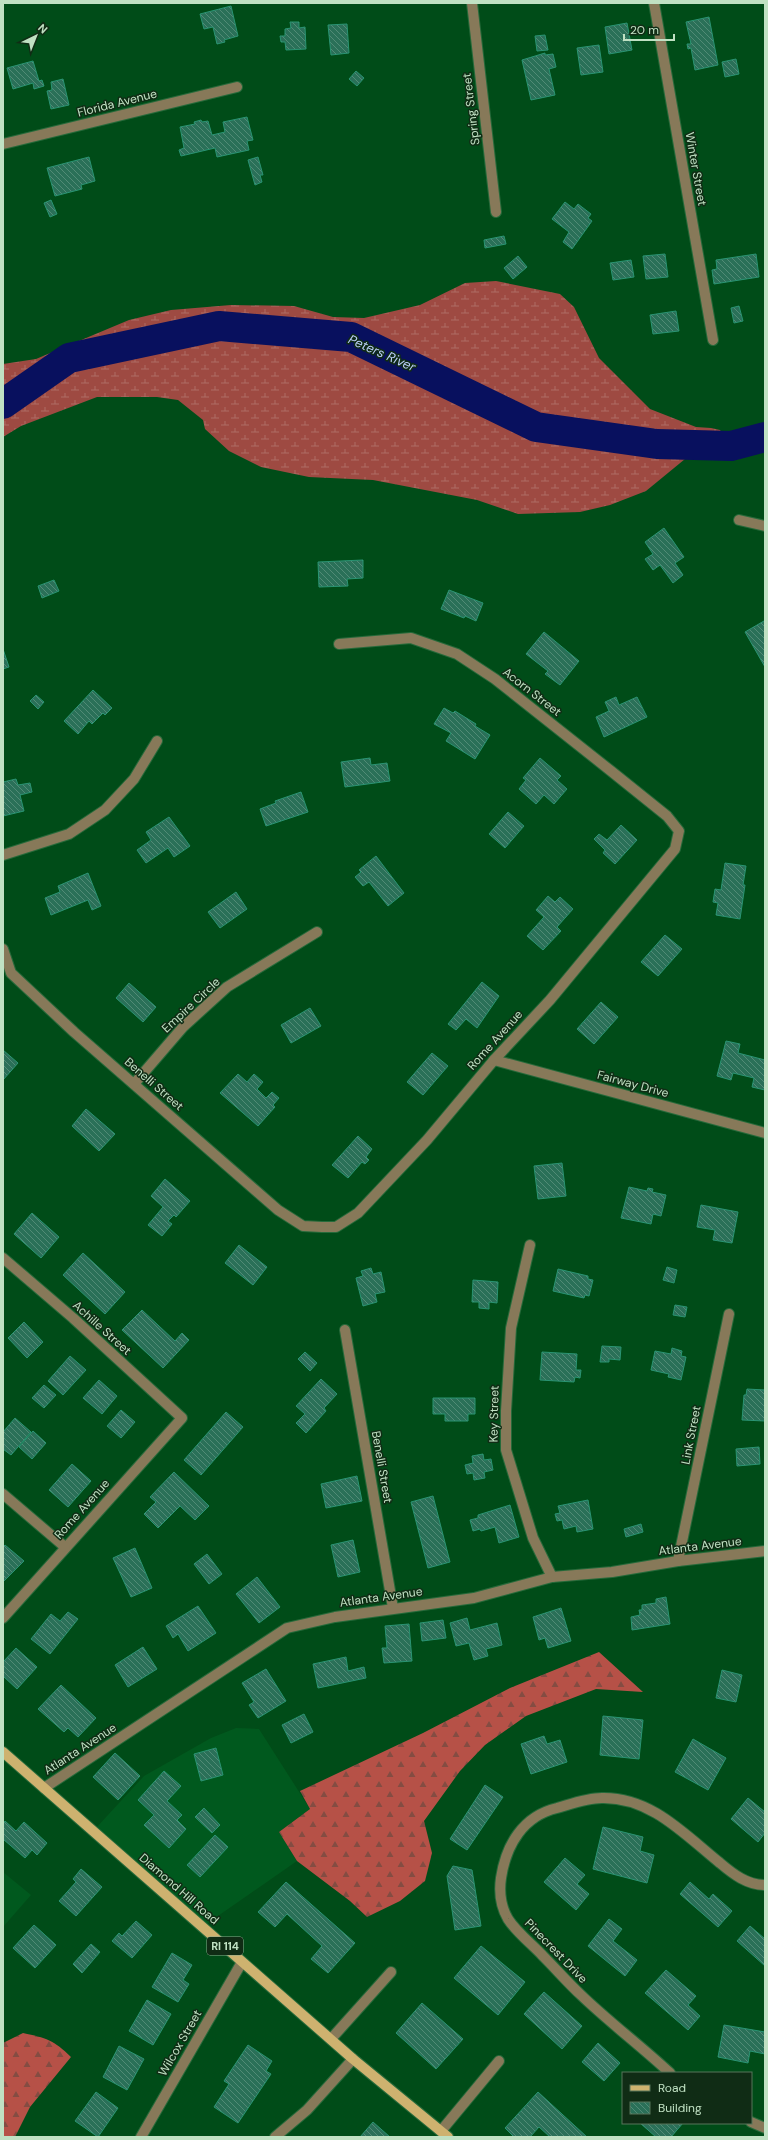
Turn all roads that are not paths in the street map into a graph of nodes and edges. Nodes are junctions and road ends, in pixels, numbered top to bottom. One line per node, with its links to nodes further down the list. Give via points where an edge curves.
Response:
1 (472, 3): 5 (street, Spring Street)
2 (654, 3): 6 (street, Winter Street)
3 (237, 87): 4 (street, Florida Avenue)
4 (3, 144)
5 (496, 212)
6 (714, 340)
7 (738, 520): 8 (street)
8 (765, 526)
9 (339, 644): 11 (street, Acorn Street, via 411,638 457,654 495,679 611,771 667,816)
10 (157, 741): 12 (street, via 134,779 105,810 69,834)
11 (678, 831): 16 (street, Rome Avenue, via 675,849 550,1000)
12 (3, 855)
13 (316, 932): 17 (street, Empire Circle, via 227,987 183,1027)
14 (3, 949): 15 (street, Benelli Street)
15 (7, 976): 17 (street, Benelli Street)
16 (494, 1060): 18 (street, Fairway Drive); 19 (street, Rome Avenue, via 427,1140 358,1213 336,1227)
17 (134, 1084): 19 (street, Benelli Street, via 278,1210)
18 (765, 1133)
19 (303, 1226)
20 (530, 1246): 29 (street, Key Street, via 511,1328 506,1450 533,1538)
21 (3, 1258): 24 (street, Achille Street)
22 (728, 1314): 28 (street, Link Street)
23 (345, 1330): 30 (street, Benelli Street)
24 (182, 1418): 26 (street, Rome Avenue)
25 (3, 1494): 26 (street)
26 (64, 1547): 31 (street, Rome Avenue)
27 (765, 1551): 28 (street, Atlanta Avenue)
28 (678, 1561): 29 (street, Atlanta Avenue, via 612,1572)
29 (552, 1577): 30 (street, Atlanta Avenue, via 474,1598)
30 (394, 1608): 33 (street, Atlanta Avenue, via 287,1628)
31 (3, 1618)
32 (3, 1752): 33 (main road, Diamond Hill Road / RI 114)
33 (44, 1788): 35 (main road, Diamond Hill Road / RI 114)
34 (765, 1885): 40 (street, Pinecrest Drive, via 752,1884 740,1878 678,1826 635,1802 600,1798 548,1810 514,1836 506,1852 500,1891 502,1906 508,1918 582,1996)
35 (242, 1962): 37 (main road, Diamond Hill Road / RI 114); 44 (street, Wilcox Street)
36 (391, 1972): 37 (street)
37 (331, 2040): 38 (main road, Diamond Hill Road / RI 114)
38 (353, 2059): 43 (main road, Diamond Hill Road / RI 114); 45 (street, via 307,2110)
39 (499, 2061): 43 (street)
40 (669, 2072)
41 (752, 2122): 42 (street)
42 (765, 2128)
43 (445, 2134)
44 (141, 2137)
45 (275, 2137)

